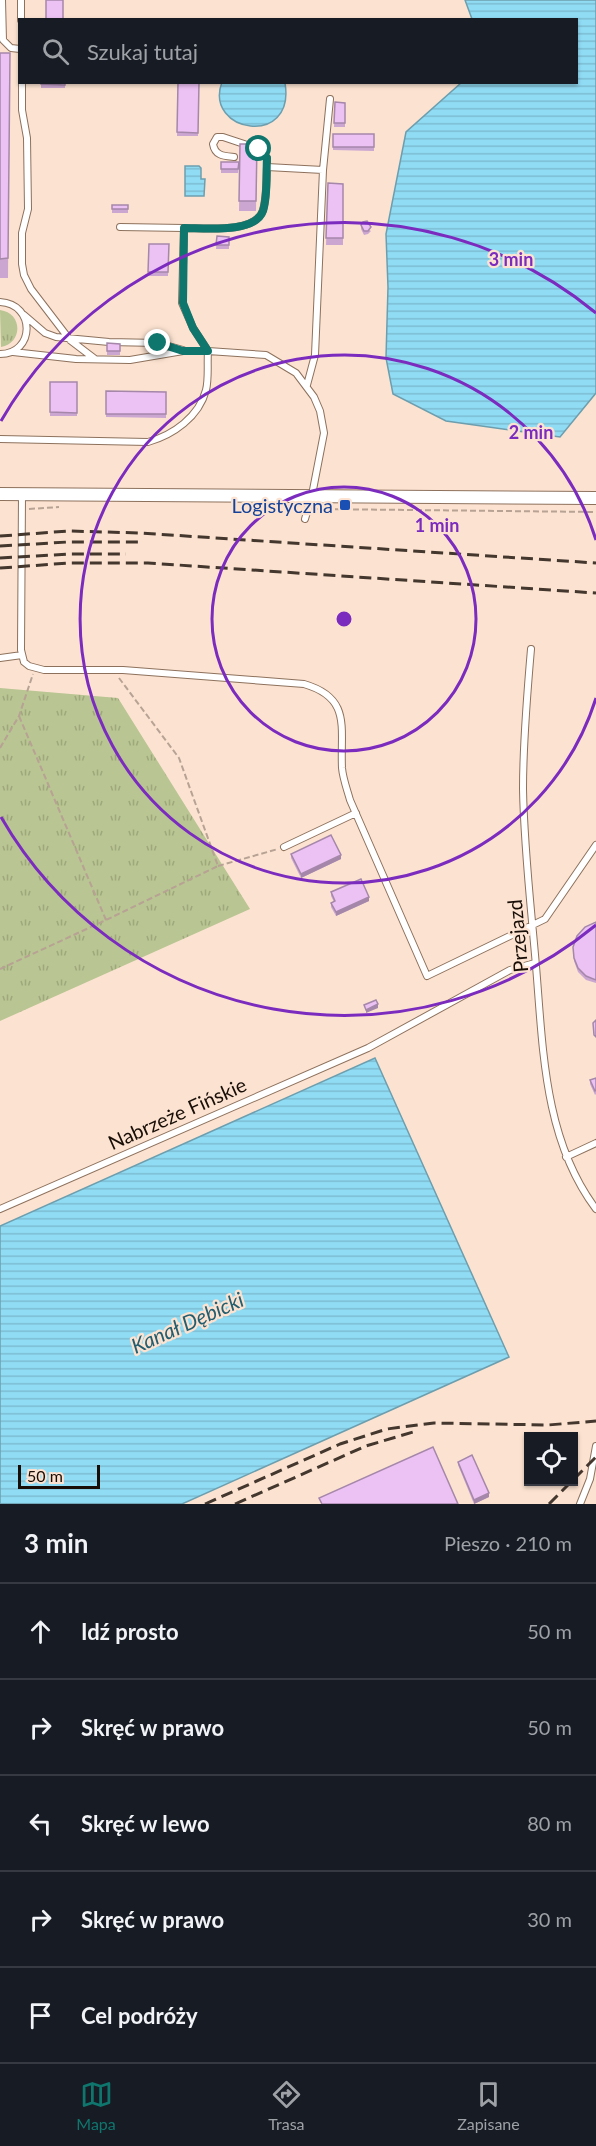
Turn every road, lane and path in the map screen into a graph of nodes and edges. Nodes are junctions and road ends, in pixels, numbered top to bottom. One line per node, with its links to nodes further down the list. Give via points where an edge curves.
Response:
1 (2, 0): 4 (lane, via 3,40 10,48)
2 (21, 0): 3 (lane)
3 (21, 18)
4 (18, 49)
5 (22, 84): 14 (lane, via 28,185 28,209 22,232 24,275)
6 (330, 99): 9 (lane)
7 (234, 158): 8 (lane, via 214,150 217,137 259,149 267,158)
8 (267, 167): 9 (lane); 11 (lane, via 263,211 258,219 243,226)
9 (323, 170): 20 (lane, via 315,355)
10 (120, 227): 11 (lane)
11 (184, 228): 16 (lane, via 183,303)
12 (0, 302): 13 (lane, via 12,304)
13 (24, 315): 14 (lane, via 45,333); 17 (lane, via 27,332)
14 (70, 340): 15 (lane, via 148,342); 19 (lane)
15 (183, 351): 16 (lane); 19 (lane, via 146,359)
16 (208, 351): 20 (lane, via 266,355 289,368); 21 (lane, via 201,403 189,418 157,439)
17 (13, 352): 18 (lane); 19 (lane)
18 (0, 354)
19 (96, 360)
20 (307, 385): 24 (lane, via 320,411 324,433)
21 (0, 439)
22 (0, 494): 23 (street)
23 (22, 495): 24 (street); 28 (lane)
24 (312, 495): 25 (street); 27 (lane)
25 (596, 498)
26 (66, 507): 28 (path)
27 (308, 508): 29 (path); 30 (lane)
28 (22, 509): 32 (lane)
29 (596, 512)
30 (305, 519)
31 (531, 649): 43 (lane, Przejazd, via 523,788)
32 (22, 655): 33 (lane); 34 (lane, via 24,662)
33 (0, 658)
34 (35, 668): 35 (lane); 36 (path)
35 (114, 670): 38 (lane, via 282,681 325,692 342,718 342,769); 41 (path, via 179,758)
36 (19, 716): 37 (path); 42 (path)
37 (0, 748)
38 (356, 813): 40 (lane); 43 (lane, via 428,976)
39 (596, 845): 43 (lane, via 544,919)
40 (284, 848): 41 (path)
41 (218, 866): 42 (path)
42 (106, 920): 45 (path)
43 (532, 926): 44 (lane, Przejazd)
44 (536, 963): 47 (lane, Przejazd, via 545,1074); 48 (lane, Nabrzeże Fińskie, via 510,970 368,1048)
45 (0, 969)
46 (596, 1143): 47 (lane)
47 (566, 1157): 49 (lane, Przejazd, via 579,1186)
48 (0, 1209)
49 (596, 1209)
50 (596, 1446): 51 (lane)
51 (580, 1504)

